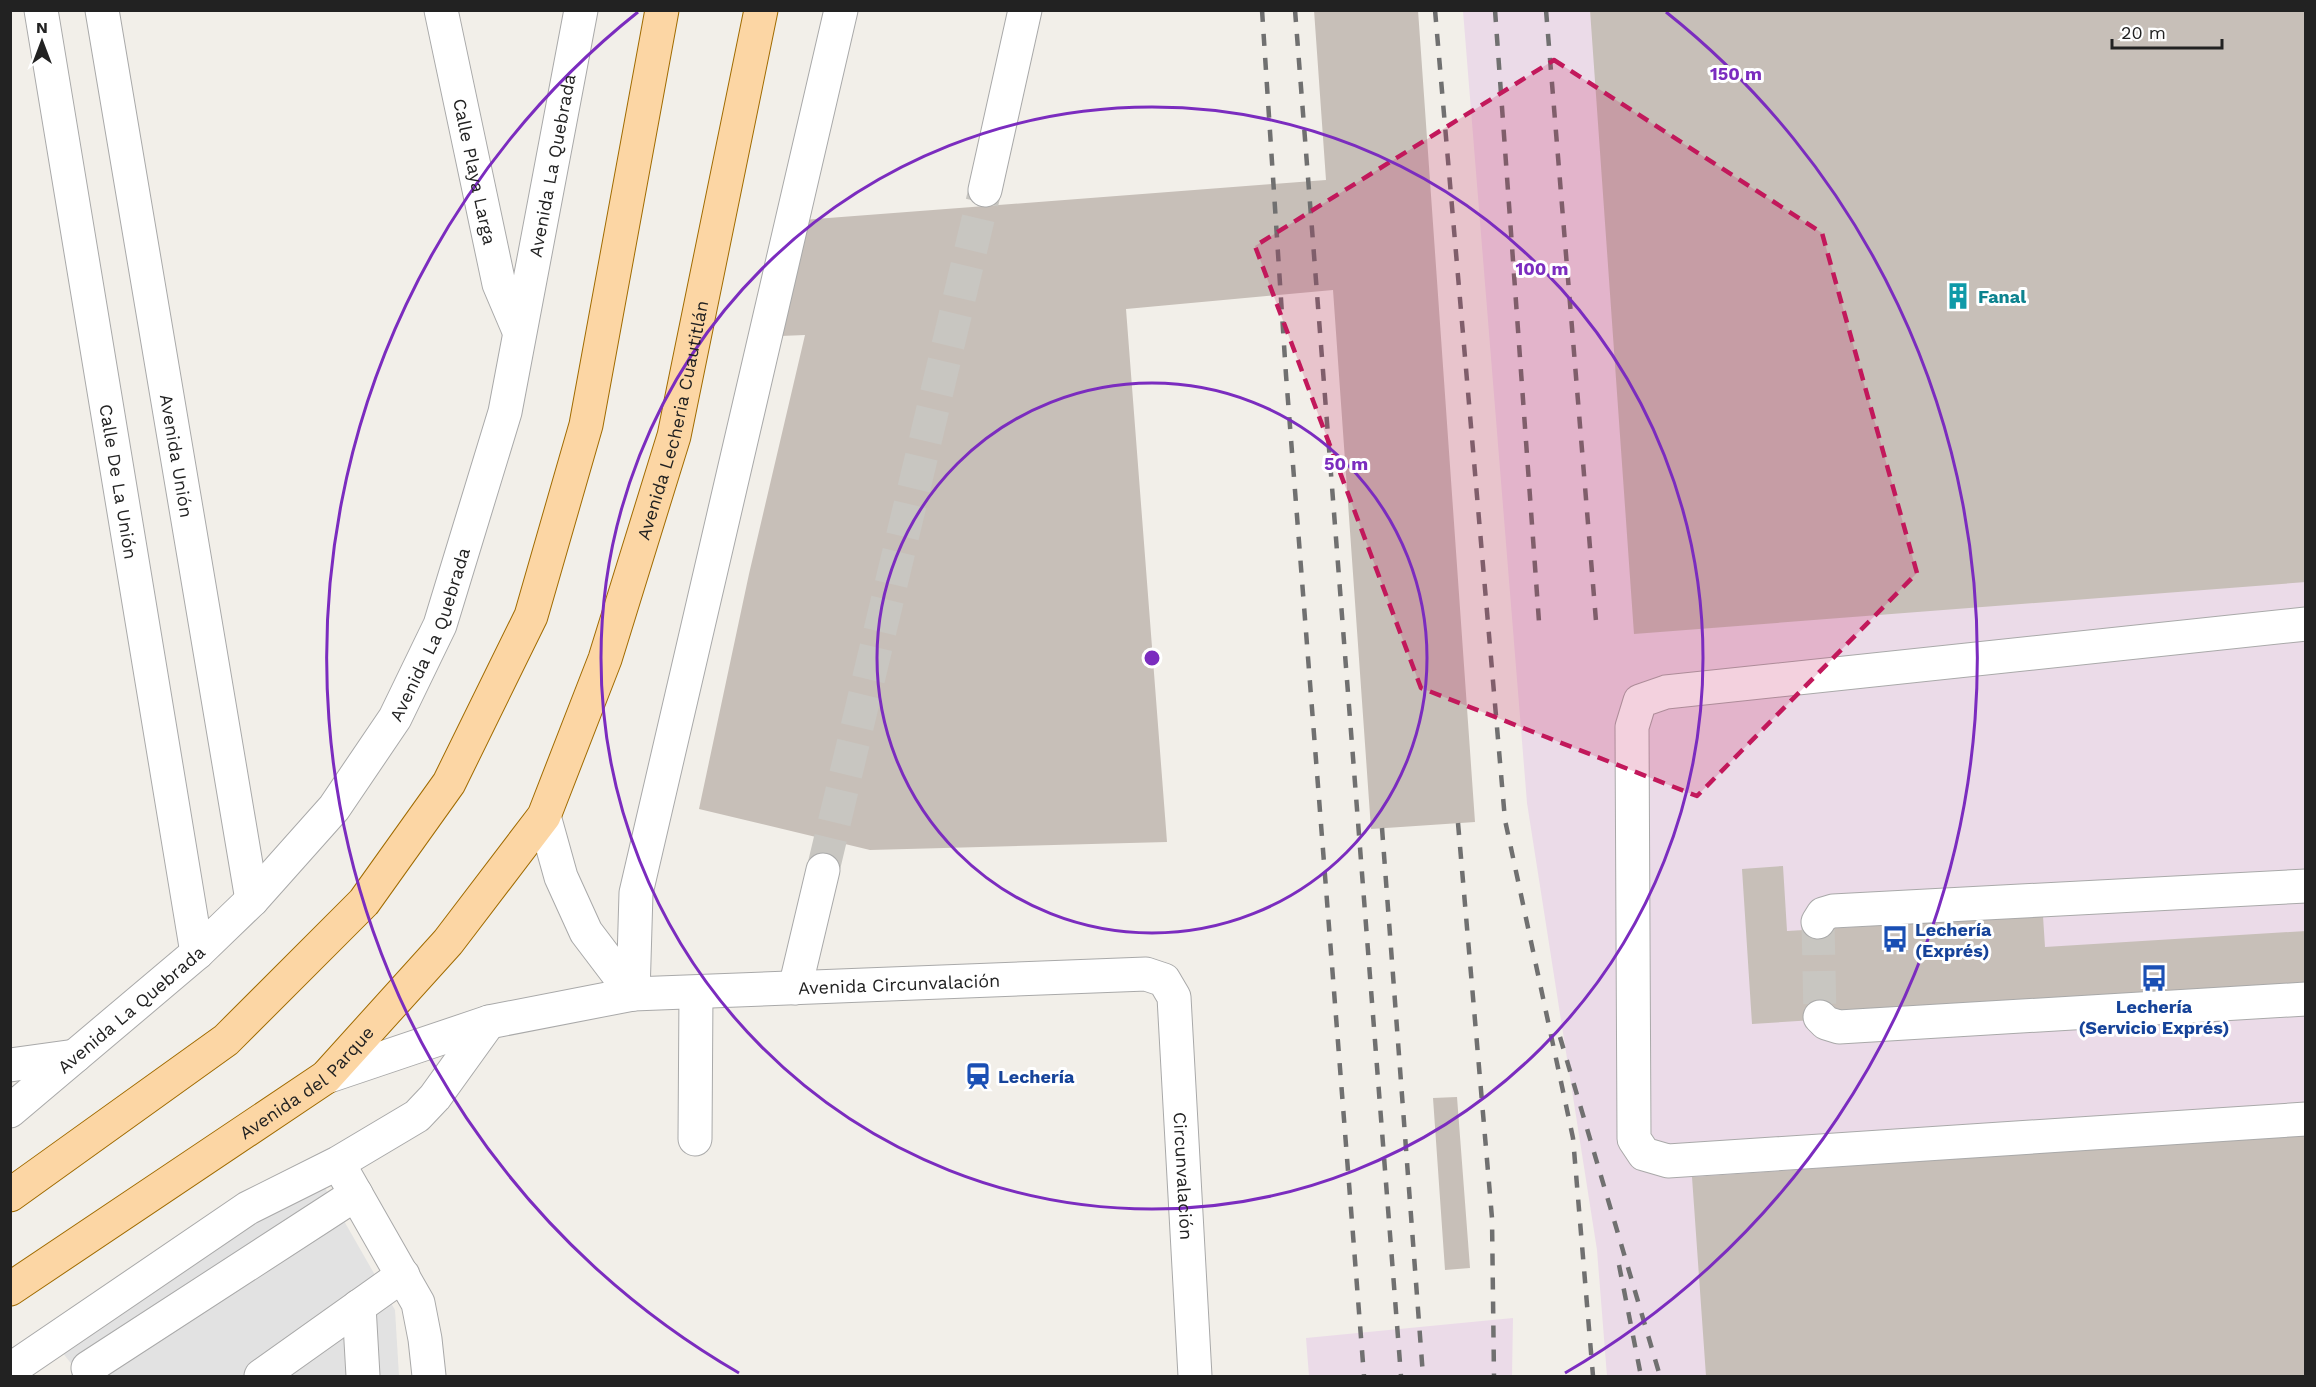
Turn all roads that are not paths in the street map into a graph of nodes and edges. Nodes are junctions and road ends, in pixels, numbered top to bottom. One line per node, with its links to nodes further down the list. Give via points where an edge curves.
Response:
1 (40, 10): 17 (street, Calle De La Unión)
2 (102, 10): 15 (street, Avenida Unión)
3 (441, 10): 10 (street, Calle Playa Larga, via 499,284)
4 (580, 10): 10 (street, Avenida La Quebrada)
5 (662, 10): 33 (main road, via 586,425 531,616 449,783 364,902 226,1040)
6 (761, 10): 12 (main road, Avenida Lecheria Cuautitlán, via 674,436 606,659)
7 (842, 10): 21 (street, via 636,893)
8 (1024, 10): 9 (street)
9 (985, 190)
10 (519, 331): 15 (street, Avenida La Quebrada, via 505,412 440,625 394,718 334,808)
11 (2306, 624): 29 (street, via 1666,692 1640,701 1632,739 1634,1139 1644,1154 1668,1161)
12 (544, 816): 21 (street, via 561,877 586,932); 27 (main road, Avenida del Parque, via 448,942)
13 (823, 870): 19 (street)
14 (2306, 886): 16 (street, via 1833,911 1823,914)
15 (252, 900): 17 (street, Avenida La Quebrada)
16 (1818, 922)
17 (197, 953): 25 (street, Avenida La Quebrada)
18 (1164, 980): 19 (street, Avenida Circunvalación, via 1146,974); 42 (street, Circunvalación, via 1174,997)
19 (795, 988): 20 (street, Avenida Circunvalación)
20 (696, 993): 21 (street, Avenida Circunvalación); 30 (street)
21 (633, 994): 24 (street, Avenida Circunvalación)
22 (2306, 999): 23 (street, via 1839,1027)
23 (1820, 1017)
24 (489, 1022): 27 (street, Avenida Circunvalación); 31 (street, via 417,1116)
25 (75, 1056): 26 (street); 28 (street, Avenida La Quebrada)
26 (10, 1065)
27 (326, 1077): 35 (main road, Avenida del Parque)
28 (10, 1111)
29 (2306, 1119)
30 (695, 1139)
31 (338, 1163): 32 (street); 38 (street, via 248,1208)
32 (356, 1194): 34 (street); 37 (street)
33 (10, 1195)
34 (403, 1275): 36 (street); 41 (street, via 418,1303)
35 (10, 1289)
36 (359, 1306): 39 (street); 40 (street)
37 (88, 1368)
38 (10, 1370)
39 (261, 1377)
40 (363, 1377)
41 (429, 1377)
42 (1195, 1377)

